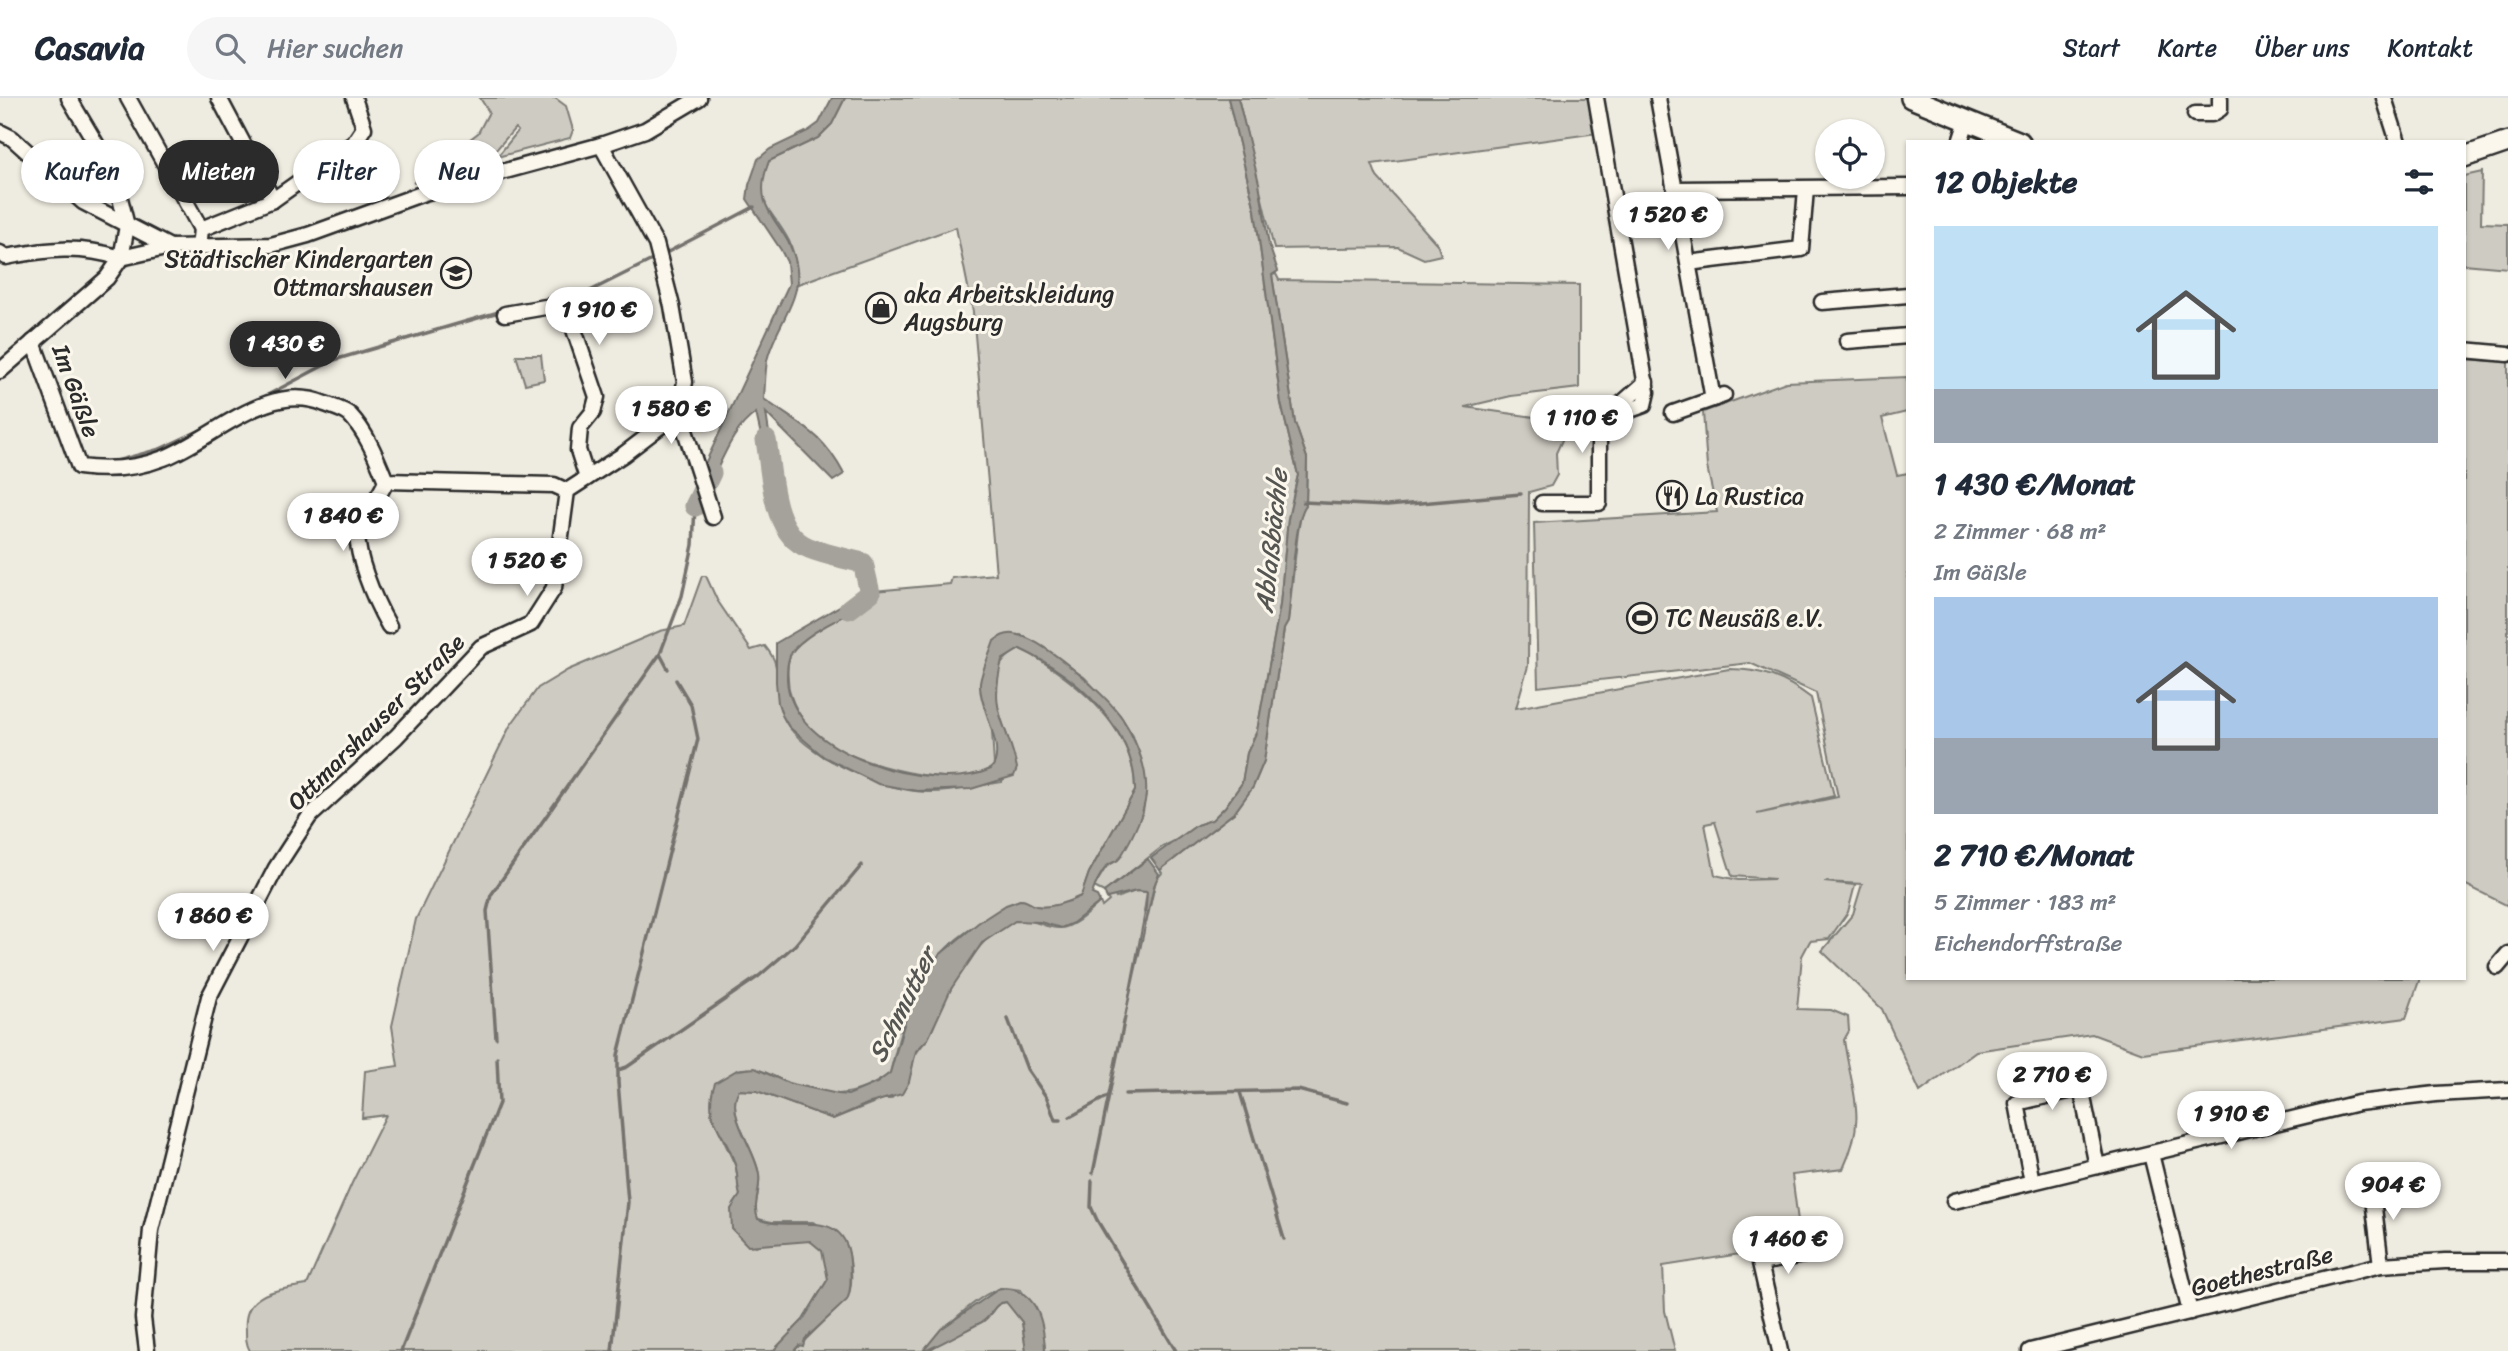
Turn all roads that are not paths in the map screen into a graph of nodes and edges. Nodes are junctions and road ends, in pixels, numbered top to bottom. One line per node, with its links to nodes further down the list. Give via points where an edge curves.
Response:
1 (69, 98): 27 (street, via 114,174)
2 (128, 98): 28 (street)
3 (219, 98): 15 (street)
4 (354, 98): 25 (street, via 364,128 354,143)
5 (699, 98): 20 (street, via 645,130)
6 (1597, 98): 48 (street, via 1646,382 1603,420 1598,503)
7 (1658, 98): 23 (street)
8 (1911, 98): 11 (street)
9 (2220, 98): 12 (street, via 2220,109)
10 (2384, 98): 18 (street)
11 (1951, 105): 13 (street)
12 (2195, 114)
13 (1967, 121): 16 (street); 17 (street)
14 (0, 132): 27 (street, via 83,202)
15 (241, 140)
16 (1961, 140)
17 (2015, 140)
18 (2397, 140)
19 (2508, 142): 21 (street)
20 (601, 145): 30 (street, via 424,193 271,245); 43 (street, via 656,244 685,382)
21 (2466, 156)
22 (1906, 187): 24 (street)
23 (1675, 189): 24 (street); 33 (street)
24 (1806, 189): 33 (street, via 1801,249)
25 (279, 196)
26 (266, 203): 28 (street)
27 (127, 226): 29 (street); 31 (street)
28 (201, 229): 30 (street)
29 (170, 247): 30 (street); 31 (street)
30 (199, 247)
31 (121, 258): 32 (street, via 93,249 49,249); 39 (street, via 107,278)
32 (2, 259)
33 (1688, 263): 44 (street, via 1718,397)
34 (1906, 295): 35 (street)
35 (1822, 302)
36 (505, 314): 45 (street, via 557,305 568,312 597,397 593,412 580,428 578,450)
37 (1906, 336): 38 (street)
38 (1847, 341)
39 (33, 342): 42 (street); 46 (street, Im Gäßle, via 79,467 107,470 142,465 277,399 310,398 349,414 374,451)
40 (2466, 350): 41 (street)
41 (2508, 354)
42 (0, 371)
43 (679, 412): 45 (street); 49 (street)
44 (1673, 413)
45 (587, 478): 47 (street)
46 (386, 481): 47 (street, via 554,485); 50 (street, via 358,526 362,564)
47 (567, 491): 63 (street, Ottmarshauser Straße, via 554,588 531,624 481,647 396,737 309,817 276,868 209,997 152,1230 143,1318)
48 (1542, 503)
49 (713, 517)
50 (389, 626)
51 (2508, 954): 52 (street)
52 (2497, 967)
53 (2508, 1090): 54 (street, via 2358,1103)
54 (2151, 1154): 55 (street); 62 (street)
55 (2097, 1166): 56 (street); 56 (street, via 2081,1088 2057,1093 2017,1103)
56 (2032, 1182): 58 (street)
57 (2371, 1183): 61 (street)
58 (1954, 1201)
59 (1809, 1254): 64 (street, via 1760,1263)
60 (2508, 1261): 61 (street, Goethestraße)
61 (2381, 1265): 62 (street, Goethestraße)
62 (2190, 1312): 65 (street, Goethestraße)
63 (147, 1351)
64 (1780, 1351)
65 (2030, 1351)

